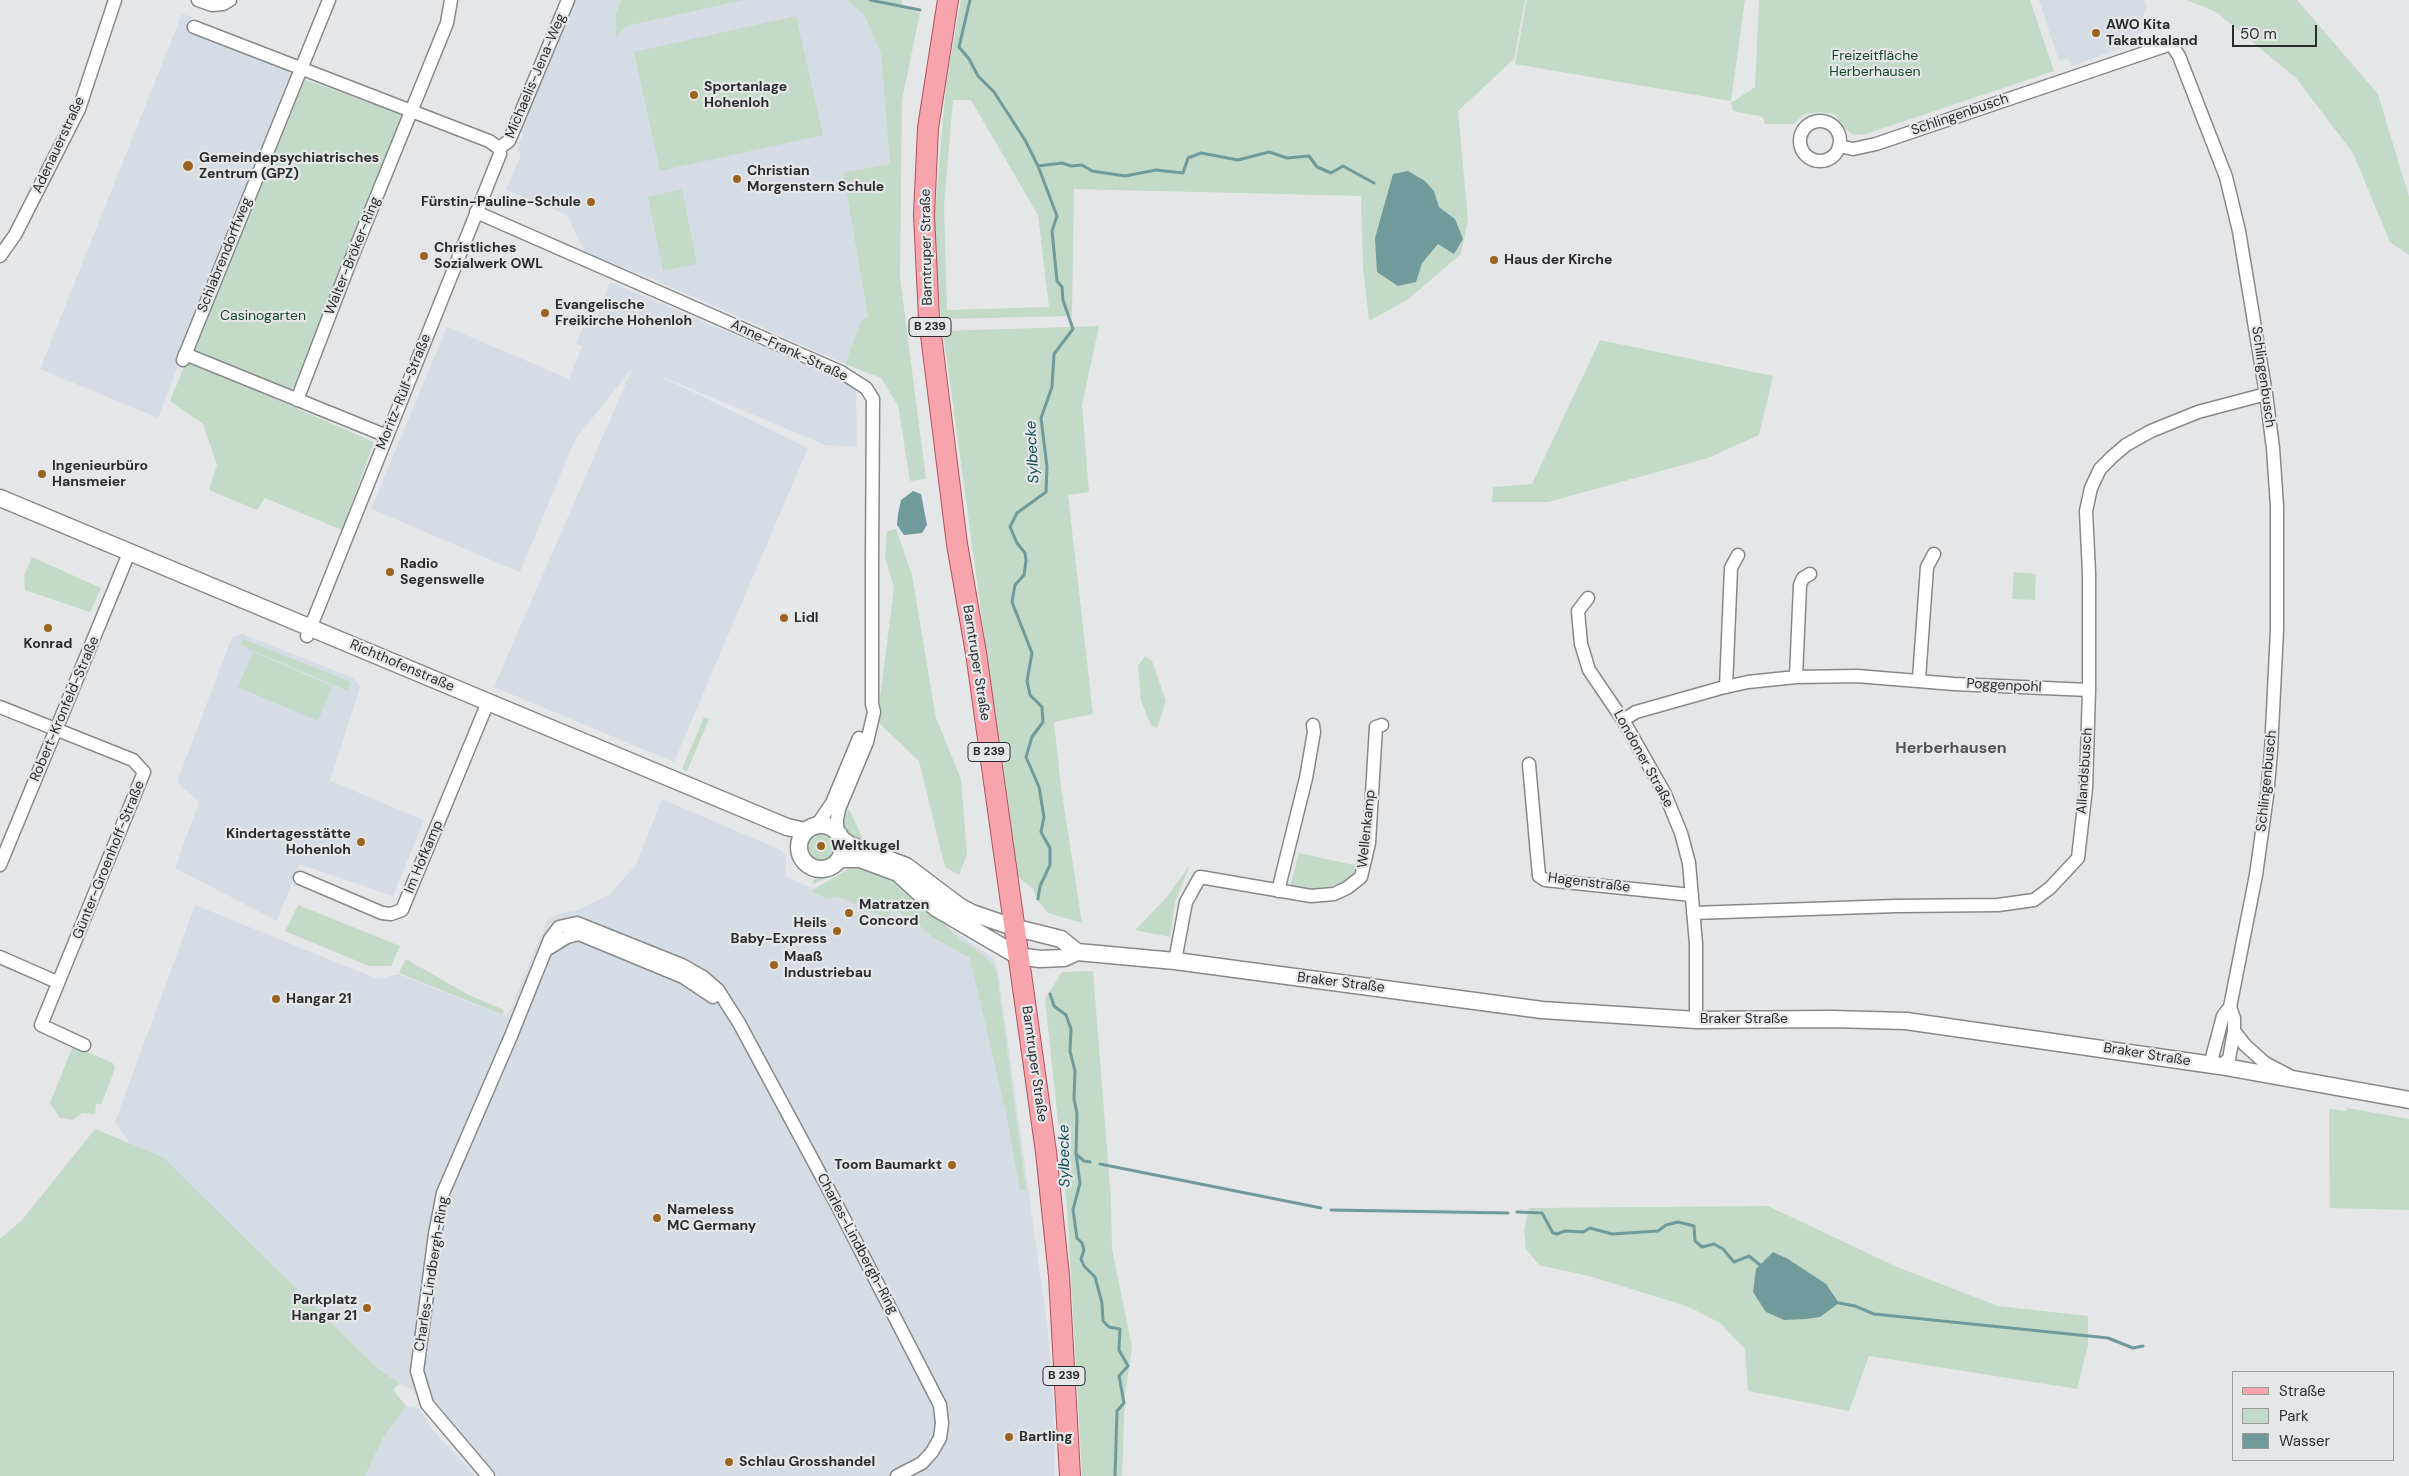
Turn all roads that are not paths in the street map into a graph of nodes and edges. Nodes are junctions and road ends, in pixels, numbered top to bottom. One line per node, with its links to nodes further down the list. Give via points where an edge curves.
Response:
1 (115, 0): 14 (street, Adenauerstraße, via 79,109 15,235)
2 (198, 0): 3 (street, via 212,5)
3 (230, 0)
4 (329, 0): 9 (street)
5 (451, 0): 10 (street, Walter-Bröker-Ring, via 447,23)
6 (568, 0): 12 (street, Michaelis-Jena-Weg, via 509,142)
7 (948, 0): 48 (main road, Barntruper Straße / B 239, via 928,128 924,215 929,319 957,544 976,653)
8 (194, 26): 9 (street)
9 (302, 68): 10 (street); 16 (street, Schlabrendorffweg, via 184,357)
10 (411, 113): 12 (street); 16 (street, Walter-Bröker-Ring)
11 (1839, 146): 15 (street, Schlingenbusch, via 1853,149 1876,144 2171,44 2226,177 2245,259)
12 (499, 148): 13 (street, Moritz-Rülf-Straße, via 500,154)
13 (476, 212): 17 (street, Moritz-Rülf-Straße); 30 (street, Anne-Frank-Straße, via 841,372 866,388 873,399)
14 (0, 256)
15 (2266, 394): 29 (street, Allandsbusch, via 2198,412 2151,431 2126,445 2100,469 2091,488 2086,511); 54 (street, Schlingenbusch, via 2273,448 2278,580 2272,751 2256,875)
16 (297, 400): 17 (street)
17 (386, 436): 25 (street, Moritz-Rülf-Straße)
18 (0, 498): 22 (street, Richthofenstraße)
19 (0, 508): 22 (street, Richthofenstraße)
20 (1934, 554): 27 (street, via 1927,567)
21 (1738, 555): 28 (street, via 1731,568)
22 (128, 557): 25 (street, Richthofenstraße); 36 (street, Robert-Kronfeld-Straße)
23 (1810, 574): 26 (street, via 1800,585)
24 (1588, 598): 33 (street, Londoner Straße, via 1578,611 1584,656 1593,679)
25 (309, 632): 32 (street, Richthofenstraße)
26 (1796, 676): 27 (street, Poggenpohl); 28 (street, Poggenpohl)
27 (1919, 679): 29 (street, Poggenpohl, via 1954,684)
28 (1726, 687): 33 (street, Poggenpohl, via 1636,712)
29 (2089, 690): 47 (street, Allandsbusch, via 2088,756 2078,858 2034,900 1998,905)
30 (872, 704): 39 (street, Anne-Frank-Straße, via 834,799); 41 (street, Anne-Frank-Straße, via 872,724 839,809)
31 (0, 706): 36 (street)
32 (487, 706): 39 (street, Richthofenstraße); 44 (street, Im Hofkamp, via 402,910 382,913)
33 (1623, 720): 46 (street, Londoner Straße, via 1673,812 1689,863)
34 (1313, 724): 45 (street, via 1306,778)
35 (1382, 725): 45 (street, Wellenkamp, via 1376,727 1369,843 1361,877 1334,894 1311,896)
36 (57, 730): 40 (street, Robert-Kronfeld-Straße); 53 (street, Günter-Groenhoff-Straße, via 133,760 144,772)
37 (1529, 764): 46 (street, Hagenstraße, via 1539,876 1545,880)
38 (0, 830): 40 (street)
39 (807, 833): 41 (street, via 830,826); 42 (street, via 800,855 811,867 829,868)
40 (12, 835): 43 (street, Robert-Kronfeld-Straße)
41 (840, 836): 42 (street, via 844,847); 48 (street, via 850,845 906,866 972,913)
42 (840, 859): 50 (street, via 860,858 898,873 936,908)
43 (0, 866)
44 (300, 878)
45 (1278, 891): 52 (street, Wellenkamp, via 1200,877 1186,902)
46 (1692, 895): 47 (street, Londoner Straße)
47 (1693, 913): 55 (street, Londoner Straße)
48 (1013, 927): 49 (street, Braker Straße, via 1061,939); 50 (main road, Barntruper Straße / B 239)
49 (1077, 952): 50 (street, Braker Straße, via 1064,958); 52 (street, Braker Straße)
50 (1018, 956): 63 (main road, Barntruper Straße / B 239, via 1055,1238)
51 (0, 957): 53 (street)
52 (1175, 961): 55 (street, Braker Straße, via 1542,1010)
53 (58, 982): 57 (street, Günter-Groenhoff-Straße, via 41,1025)
54 (2230, 1007): 56 (street); 58 (street, Schlingenbusch, via 2223,1016)
55 (1696, 1020): 58 (street, Braker Straße, via 1906,1021)
56 (2234, 1031): 58 (street, via 2229,1058); 59 (street, via 2265,1063)
57 (84, 1045)
58 (2215, 1066): 59 (street, Braker Straße)
59 (2300, 1080): 60 (street, Braker Straße)
60 (2409, 1100)
61 (488, 1476): 62 (street, Charles-Lindbergh-Ring, via 427,1404 417,1371 435,1234 443,1193 546,950 573,935 591,938 683,977 726,1005 739,1023 940,1405 940,1438 932,1452 922,1463)
62 (897, 1476)
63 (1070, 1476)

